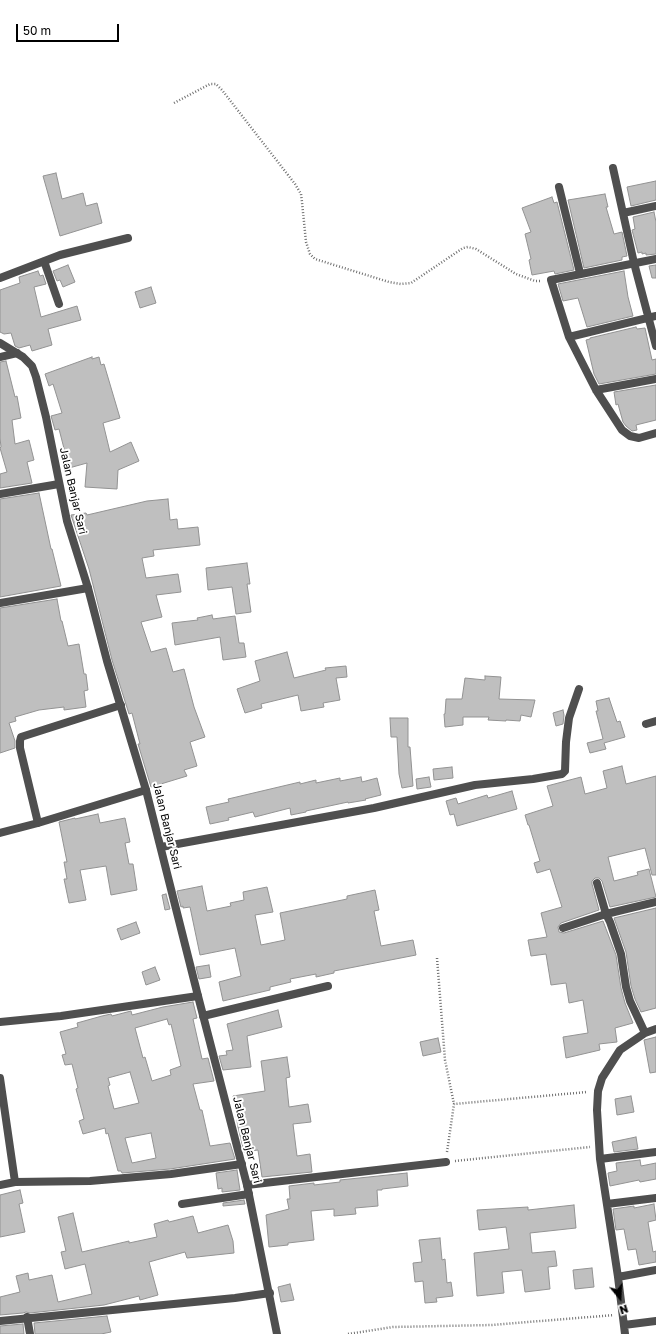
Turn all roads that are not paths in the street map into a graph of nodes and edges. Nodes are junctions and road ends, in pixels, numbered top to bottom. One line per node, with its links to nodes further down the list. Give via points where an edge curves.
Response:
1 (613, 168): 4 (street)
2 (559, 187): 9 (street)
3 (656, 206): 4 (street)
4 (623, 213): 8 (street)
5 (128, 238): 7 (street, via 60,254)
6 (656, 258): 8 (street)
7 (44, 261): 10 (street); 11 (street)
8 (634, 263): 9 (street); 12 (street)
9 (580, 273): 13 (street, via 551,280)
10 (0, 278)
11 (59, 304)
12 (652, 317): 13 (street); 15 (street)
13 (569, 337): 19 (street)
14 (0, 343): 16 (street, Jalan Banjar Sari)
15 (656, 346)
16 (17, 353): 17 (street); 21 (street, Jalan Banjar Sari, via 32,366 46,417)
17 (0, 357)
18 (656, 379): 19 (street)
19 (596, 390): 20 (street, via 622,430 630,436 639,438)
20 (656, 433)
21 (59, 484): 22 (street); 23 (street, Jalan Banjar Sari, via 66,521)
22 (0, 494)
23 (88, 588): 24 (street); 26 (street, Jalan Banjar Sari, via 107,661)
24 (0, 603)
25 (579, 689): 32 (street, via 569,718 565,771 562,774 475,785 374,808)
26 (122, 705): 29 (street, Jalan Banjar Sari); 30 (street, via 21,737 20,748)
27 (656, 721): 28 (street)
28 (646, 724)
29 (146, 790): 30 (street); 32 (street, Jalan Banjar Sari)
30 (38, 823): 31 (street)
31 (0, 833)
32 (161, 847): 38 (street, Jalan Banjar Sari)
33 (597, 883): 35 (street)
34 (656, 902): 35 (street)
35 (606, 914): 36 (street); 42 (street, via 621,954 630,1001)
36 (563, 928)
37 (328, 986): 39 (street)
38 (198, 996): 39 (street, Jalan Banjar Sari); 40 (street)
39 (203, 1016): 47 (street, Jalan Banjar Sari)
40 (0, 1022)
41 (656, 1029): 42 (street)
42 (645, 1033): 45 (street, via 620,1050 602,1078 597,1110)
43 (0, 1078): 48 (street)
44 (656, 1152): 45 (street)
45 (600, 1159): 54 (street)
46 (446, 1162): 50 (street)
47 (242, 1164): 48 (street, via 90,1181); 50 (street, Jalan Banjar Sari)
48 (15, 1182): 49 (street)
49 (0, 1184)
50 (247, 1185): 51 (street, Jalan Banjar Sari)
51 (249, 1194): 53 (street); 57 (street, Jalan Banjar Sari)
52 (656, 1198): 54 (street)
53 (182, 1204)
54 (607, 1204): 56 (street)
55 (656, 1270): 56 (street)
56 (618, 1277): 61 (street)
57 (270, 1293): 58 (street); 63 (street, Jalan Banjar Sari)
58 (27, 1317): 59 (street); 62 (street)
59 (0, 1321)
60 (656, 1321): 61 (street)
61 (624, 1325): 64 (street)
62 (30, 1334)
63 (277, 1334)
64 (625, 1334)

